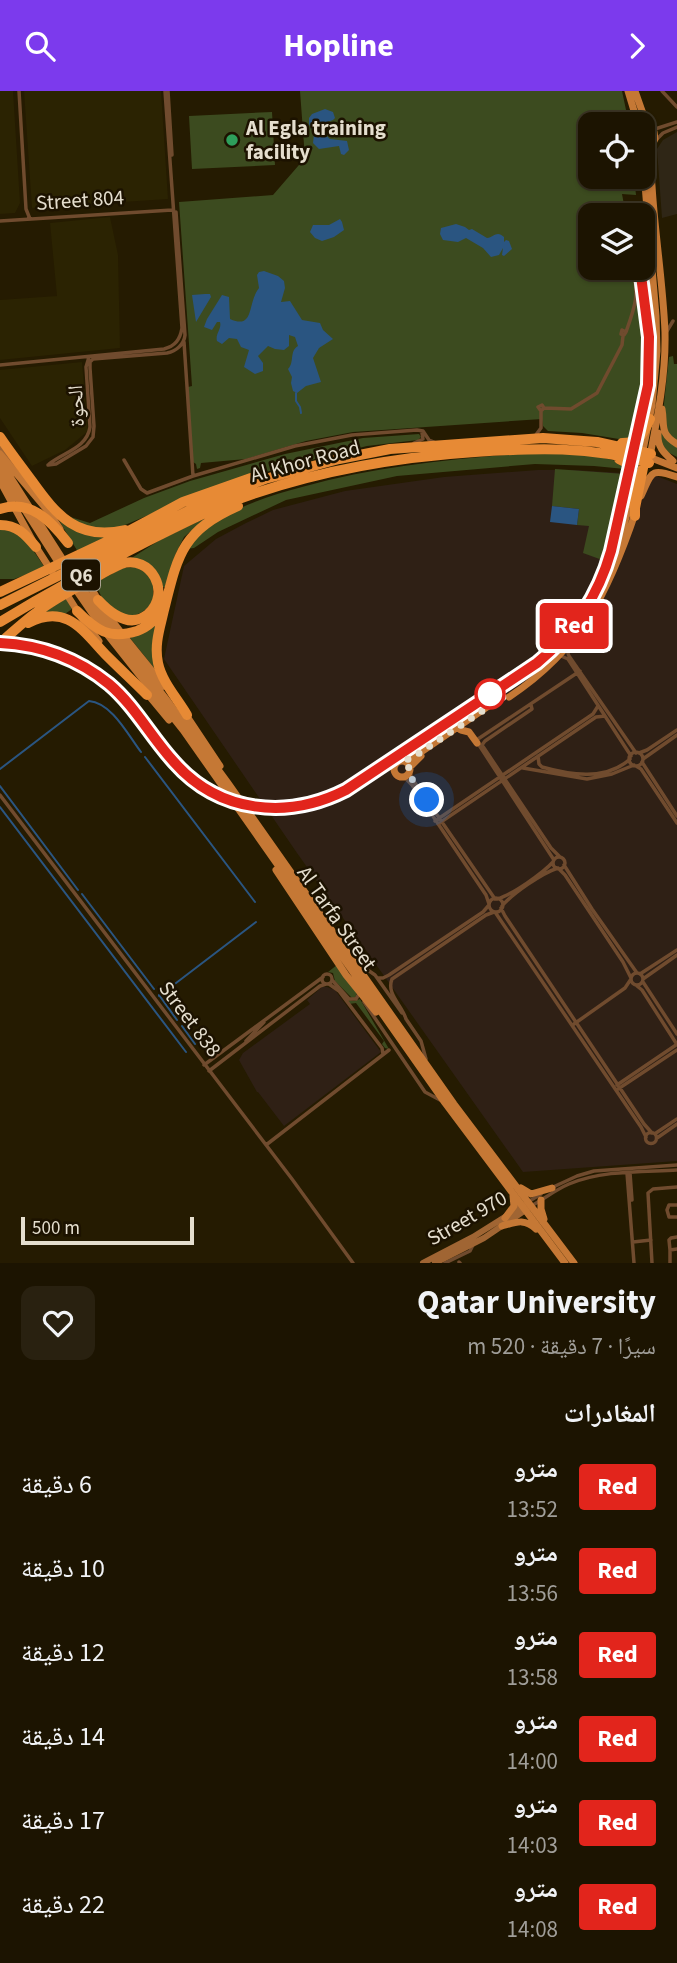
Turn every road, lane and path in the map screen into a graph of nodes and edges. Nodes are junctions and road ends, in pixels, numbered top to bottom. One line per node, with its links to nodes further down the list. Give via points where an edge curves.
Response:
1 (19, 91): 13 (street)
2 (166, 91): 14 (street, الحوة)
3 (628, 91): 7 (main road)
4 (635, 91): 8 (main road)
5 (664, 91): 6 (street)
6 (677, 105)
7 (634, 112)
8 (642, 112)
9 (677, 125): 10 (street); 11 (street)
10 (655, 129)
11 (655, 142)
12 (652, 189): 20 (main road)
13 (26, 209): 15 (street); 16 (street)
14 (174, 209): 16 (street, Street 804); 23 (street, الحوة, via 185,335); 24 (street, الحوة, via 180,339 164,349)
15 (23, 219): 16 (street, Street 804); 17 (street, Street 804)
16 (30, 219)
17 (0, 221)
18 (634, 280): 28 (street, via 637,292 622,345 597,393 571,409 543,410)
19 (655, 280): 22 (main road)
20 (664, 313): 21 (street); 22 (main road)
21 (675, 321): 22 (street)
22 (661, 333): 26 (main road, via 664,372); 27 (main road); 41 (main road, via 660,374)
23 (182, 344): 24 (street, الحوة, via 167,353); 47 (street)
24 (91, 358): 25 (street); 44 (street, الحوة, via 93,437 86,446)
25 (0, 365)
26 (660, 403): 27 (main road); 34 (main road, via 664,432)
27 (654, 416): 35 (highway, via 639,439); 41 (main road); 45 (main road, via 660,421 661,450)
28 (541, 428): 31 (street); 32 (street)
29 (417, 430): 33 (street, via 433,442); 37 (street, via 423,435 421,441); 47 (street, via 319,441)
30 (0, 437): 58 (highway, via 46,501 69,523 91,532)
31 (557, 438): 32 (highway, Al Khor Road / Q6); 35 (highway, Al Khor Road / Q6)
32 (530, 439): 33 (highway, Al Khor Road / Q6)
33 (502, 440): 37 (highway, Al Khor Road / Q6)
34 (677, 444)
35 (615, 445): 41 (highway, Al Khor Road / Q6)
36 (0, 446): 51 (main road)
37 (390, 449): 48 (highway, Al Khor Road / Q6)
38 (549, 449): 39 (highway, Al Khor Road / Q6); 41 (highway, via 580,445); 52 (highway, Al Khor Road / Q6, via 392,460)
39 (586, 450): 41 (highway, Al Khor Road / Q6); 54 (highway, via 628,464 634,476)
40 (0, 454): 51 (main road)
41 (646, 457): 45 (main road); 49 (main road); 53 (main road); 54 (main road); 56 (highway)
42 (124, 460): 47 (street, via 145,492)
43 (0, 461): 61 (main road)
44 (55, 462)
45 (676, 464)
46 (0, 471): 61 (main road)
47 (193, 476)
48 (276, 476): 58 (highway, via 210,491); 68 (highway, Al Khor Road / Q6, via 185,511)
49 (677, 476): 53 (main road, via 654,473)
50 (0, 483): 55 (main road)
51 (26, 484): 59 (main road)
52 (286, 484): 66 (highway, via 198,530 180,553); 70 (highway, Al Khor Road / Q6, via 177,526 53,589)
53 (641, 496): 56 (main road)
54 (631, 503): 79 (main road, via 606,579 589,612 554,656)
55 (5, 505): 59 (highway, via 35,511 48,519); 60 (main road)
56 (635, 516): 75 (main road, via 600,601)
57 (0, 525): 60 (highway, via 19,529)
58 (135, 527): 62 (highway)
59 (69, 546): 64 (main road)
60 (36, 547): 69 (main road)
61 (58, 558): 64 (main road)
62 (28, 580): 63 (highway); 65 (highway)
63 (0, 583)
64 (85, 590): 67 (main road); 71 (main road, Al Tarfa Street)
65 (0, 592)
66 (168, 592): 69 (highway, via 150,624 120,635 92,625); 82 (highway, via 157,659 163,678)
67 (98, 600): 71 (main road); 72 (highway, via 118,618 139,619 155,606 159,585 147,567 125,563 48,604)
68 (0, 605)
69 (77, 611): 78 (main road)
70 (0, 622)
71 (110, 628): 73 (main road, Al Tarfa Street)
72 (12, 633): 74 (highway); 78 (highway, via 43,617 73,622)
73 (120, 642): 82 (main road); 90 (main road, Al Tarfa Street); 100 (main road, Al Tarfa Street)
74 (0, 643)
75 (566, 648): 76 (main road); 77 (street)
76 (559, 656): 77 (street, via 567,658); 79 (main road)
77 (578, 672): 80 (street); 81 (street); 88 (street)
78 (147, 695): 90 (main road)
79 (506, 697): 84 (main road); 93 (main road)
80 (531, 705): 87 (street); 94 (street, via 483,743)
81 (598, 706): 83 (street); 99 (street)
82 (187, 715): 100 (main road)
83 (605, 716): 89 (street); 91 (street)
84 (473, 722): 85 (main road); 87 (main road)
85 (461, 730): 87 (main road); 97 (main road)
86 (677, 732): 88 (street); 92 (street)
87 (477, 741): 94 (street)
88 (637, 753): 91 (street); 92 (street)
89 (538, 756): 91 (street, via 543,768 581,774 607,772); 96 (street)
90 (201, 758): 106 (main road, Al Tarfa Street)
91 (630, 758): 95 (street)
92 (643, 760): 95 (street); 103 (street)
93 (404, 761): 97 (main road); 98 (main road, via 394,767)
94 (492, 764): 99 (street)
95 (635, 766): 96 (street, via 587,779); 105 (street)
96 (521, 768): 99 (street)
97 (409, 769): 98 (main road); 101 (street)
98 (401, 776): 101 (street)
99 (502, 778): 104 (street); 107 (street); 108 (street)
100 (228, 783): 119 (main road, Al Tarfa Street)
101 (415, 787): 104 (street)
102 (0, 795): 144 (street, Street 838)
103 (677, 816)
104 (438, 821): 111 (street); 112 (street)
105 (677, 823)
106 (271, 856): 130 (main road, via 279,876); 133 (main road, Al Tarfa Street)
107 (560, 857): 108 (street); 109 (street)
108 (554, 861): 110 (street); 111 (street)
109 (564, 865): 110 (street); 115 (street)
110 (558, 868): 113 (street); 115 (street)
111 (496, 899): 112 (street); 113 (street)
112 (489, 904): 114 (street); 118 (street)
113 (502, 907): 114 (street); 128 (street)
114 (494, 912): 118 (street); 128 (street)
115 (607, 935): 116 (street)
116 (613, 944): 121 (street); 124 (street)
117 (677, 953): 121 (street); 125 (street)
118 (422, 955): 120 (street)
119 (353, 960): 123 (street, Al Tarfa Street); 146 (main road, Al Tarfa Street)
120 (394, 974): 123 (street); 132 (street, via 390,989)
121 (638, 974): 124 (street); 125 (street)
122 (323, 977): 126 (street, via 323,982); 126 (street, via 329,974); 131 (street)
123 (377, 978): 132 (street, Al Tarfa Street)
124 (631, 978): 127 (street); 129 (street)
125 (643, 981): 127 (street); 135 (street)
126 (329, 983): 130 (street, via 349,999 356,999); 136 (street); 138 (street)
127 (636, 986): 129 (street); 137 (street)
128 (549, 987): 134 (street)
129 (625, 988): 134 (street)
130 (358, 992): 133 (main road); 140 (street)
131 (265, 1019): 136 (street); 139 (street)
132 (406, 1019): 146 (street, Al Tarfa Street, via 421,1041)
133 (387, 1020): 148 (main road, Al Tarfa Street)
134 (574, 1024): 147 (street)
135 (677, 1034)
136 (246, 1042): 142 (street)
137 (677, 1045): 147 (street)
138 (382, 1048): 141 (street); 143 (street)
139 (226, 1049): 142 (street); 144 (street)
140 (396, 1049): 141 (street); 148 (street, via 425,1092)
141 (389, 1050): 143 (street)
142 (229, 1054): 145 (street)
143 (382, 1056): 153 (street)
144 (204, 1065): 145 (street, Street 838)
145 (209, 1071): 153 (street, Street 838)
146 (432, 1074): 157 (main road, Al Tarfa Street)
147 (617, 1087): 150 (street); 151 (street)
148 (447, 1105): 152 (main road, Al Tarfa Street)
149 (677, 1122): 150 (street)
150 (654, 1135): 151 (street); 151 (street, via 651,1144)
151 (646, 1137)
152 (472, 1140): 161 (main road, Al Tarfa Street); 164 (main road)
153 (265, 1145): 178 (street, Street 838)
154 (677, 1168): 155 (street); 160 (street, via 594,1171)
155 (629, 1173): 156 (street); 158 (street); 168 (street)
156 (603, 1175): 158 (street, via 622,1175); 162 (street, via 574,1182)
157 (510, 1178): 160 (main road, via 530,1194); 164 (main road, Al Tarfa Street)
158 (628, 1182): 168 (street)
159 (677, 1187): 171 (street, via 649,1192)
160 (552, 1188): 164 (street)
161 (512, 1192): 164 (main road, Al Tarfa Street); 166 (main road, via 514,1203)
162 (541, 1200): 164 (street); 167 (main road)
163 (675, 1205): 165 (street, via 668,1207 667,1214)
164 (527, 1206): 166 (main road, Street 970); 167 (main road, Al Tarfa Street); 170 (main road, Al Tarfa Street); 175 (main road, via 558,1249)
165 (675, 1217)
166 (503, 1222): 170 (main road, via 526,1222); 173 (main road, Street 970); 179 (main road, Street 970)
167 (548, 1229): 175 (main road, Al Tarfa Street)
168 (632, 1230): 172 (street)
169 (676, 1237): 174 (street, via 669,1240)
170 (548, 1240): 183 (main road, Al Tarfa Street)
171 (651, 1240): 172 (street); 186 (street)
172 (633, 1241): 185 (street)
173 (474, 1243): 176 (street); 180 (main road, Street 970)
174 (674, 1249): 187 (street)
175 (566, 1252): 184 (main road, Al Tarfa Street)
176 (460, 1255): 177 (street); 182 (street)
177 (452, 1259): 181 (street); 182 (street)
178 (353, 1263)
179 (423, 1263)
180 (435, 1263)
181 (445, 1263)
182 (459, 1263)
183 (565, 1263)
184 (574, 1263)
185 (634, 1263)
186 (652, 1263)
187 (670, 1263)

